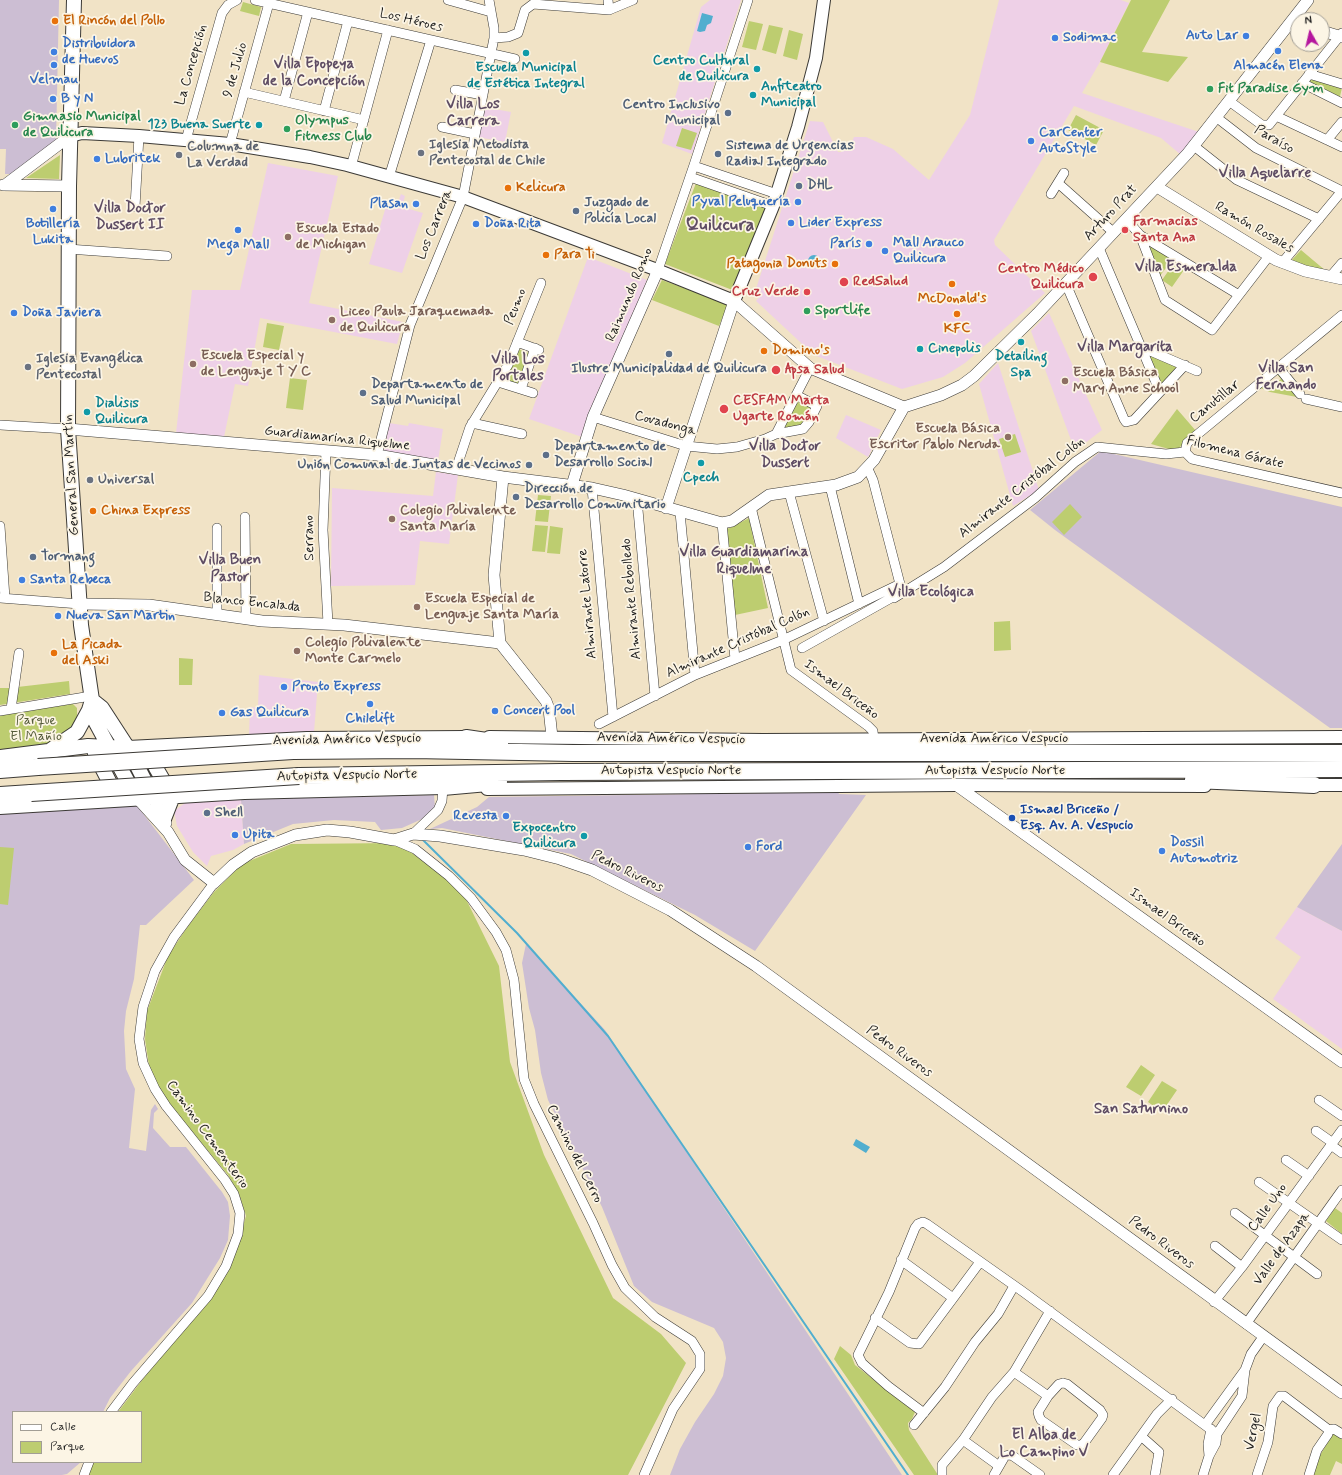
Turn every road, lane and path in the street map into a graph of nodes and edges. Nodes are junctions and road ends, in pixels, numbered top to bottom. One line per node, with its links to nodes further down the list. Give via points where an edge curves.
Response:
1 (74, 0): 43 (main road, General San Martín)
2 (255, 0): 12 (street, Los Héroes)
3 (448, 0): 16 (street)
4 (489, 0): 16 (street, Los Carrera)
5 (608, 0): 14 (street)
6 (633, 0): 14 (street)
7 (748, 0): 51 (street, Raimundo Romo)
8 (824, 0): 62 (main road, via 816,58)
9 (1308, 0): 17 (street, Arturo Prat)
10 (235, 1): 45 (street, La Concepción, via 222,13)
11 (532, 2): 13 (street); 23 (street, via 525,10 518,33)
12 (269, 3): 15 (street, Los Héroes); 31 (street, 9 de Julio)
13 (571, 4): 14 (street)
14 (610, 10)
15 (308, 12): 18 (street, Los Héroes); 33 (street)
16 (491, 12): 23 (street, Los Carrera)
17 (1301, 12)
18 (348, 21): 20 (street, Los Héroes); 36 (street)
19 (1290, 28): 34 (street, Arturo Prat)
20 (388, 30): 24 (street, Los Héroes); 39 (street)
21 (1330, 33): 22 (street)
22 (1341, 35): 27 (street)
23 (494, 38): 25 (street, Los Carrera)
24 (432, 40): 25 (street, Los Héroes); 53 (street)
25 (491, 54): 26 (street, Los Héroes); 32 (street, Los Carrera)
26 (515, 59)
27 (1310, 74): 28 (street); 29 (street)
28 (1302, 83): 35 (street); 37 (street)
29 (1342, 84)
30 (455, 90): 32 (street)
31 (244, 92): 33 (street); 47 (street, 9 de Julio)
32 (483, 94): 42 (street, Los Carrera)
33 (284, 101): 36 (street)
34 (1229, 101): 37 (street, via 1264,126); 38 (street, Arturo Prat)
35 (1342, 103)
36 (324, 111): 39 (street)
37 (1276, 116): 46 (street)
38 (1216, 117): 48 (street, Arturo Prat); 61 (street, Paraíso, via 1256,148)
39 (364, 120): 50 (street)
40 (1342, 122): 46 (street)
41 (442, 127): 42 (street)
42 (475, 134): 64 (street, Los Carrera)
43 (70, 136): 44 (main road); 57 (street); 58 (main road, General San Martín)
44 (139, 136): 45 (main road); 66 (street)
45 (186, 140): 47 (main road)
46 (1327, 140): 49 (street)
47 (230, 144): 50 (main road)
48 (1194, 146): 59 (street, Arturo Prat); 68 (street, via 1240,182)
49 (1342, 147)
50 (352, 166): 53 (main road)
51 (694, 166): 54 (street, Raimundo Romo); 55 (street)
52 (1064, 173): 56 (street)
53 (389, 177): 64 (main road)
54 (690, 177): 60 (street); 77 (street, Raimundo Romo)
55 (733, 179): 60 (street); 62 (street)
56 (1058, 183): 63 (street); 69 (street)
57 (2, 185): 58 (street)
58 (69, 186): 72 (main road, General San Martín)
59 (1157, 187): 67 (street, Arturo Prat); 74 (street, Ramón Rosales)
60 (729, 191): 65 (street)
61 (1342, 191): 68 (street)
62 (776, 194): 65 (main road)
63 (1051, 194)
64 (463, 197): 77 (main road); 108 (street, Los Carrera, via 410,325)
65 (773, 206): 83 (main road)
66 (135, 207)
67 (1126, 219): 69 (street, Arturo Prat); 70 (street)
68 (1319, 219): 75 (street)
69 (1113, 232): 71 (street, Arturo Prat)
70 (1140, 235): 82 (street); 82 (street, via 1165,300 1212,330)
71 (1099, 248): 81 (street, Arturo Prat); 86 (street)
72 (68, 250): 73 (street); 101 (main road, General San Martín)
73 (167, 256)
74 (1269, 256): 75 (street, Ramón Rosales); 82 (street)
75 (1282, 263): 78 (street, Ramón Rosales)
76 (1342, 263): 78 (street)
77 (658, 270): 83 (main road); 98 (street, Raimundo Romo)
78 (1330, 277): 79 (street, Ramón Rosales)
79 (1342, 279)
80 (541, 283): 85 (street, Peumo)
81 (1066, 284): 93 (street, via 1124,419 1128,422 1134,420); 96 (street, Arturo Prat, via 969,380 950,392)
82 (1239, 295)
83 (734, 301): 88 (street); 104 (street)
84 (1342, 315): 89 (street, Canutillar)
85 (517, 342): 91 (street, Peumo); 92 (street, via 537,349)
86 (1141, 347): 87 (street); 93 (street)
87 (1185, 366): 90 (street); 93 (street)
88 (810, 368): 95 (street); 96 (street)
89 (1278, 368): 97 (street, via 1303,396); 107 (street, Canutillar, via 1187,443)
90 (1197, 371)
91 (498, 382): 92 (street); 99 (street, Peumo)
92 (521, 389): 94 (street)
93 (1160, 392)
94 (533, 393)
95 (796, 395): 103 (street); 103 (street, Covadonga, via 817,406 809,422 803,429)
96 (904, 407): 110 (street)
97 (1342, 407)
98 (593, 417): 104 (street, Covadonga); 112 (street, Raimundo Romo)
99 (472, 423): 102 (street); 109 (street, Peumo)
100 (0, 425): 101 (street, Guardiamarina Riquelme)
101 (68, 429): 106 (street, Guardiamarina Riquelme); 127 (main road, General San Martín)
102 (522, 434)
103 (776, 434): 104 (street, Covadonga, via 737,447 717,449)
104 (686, 446): 119 (street)
105 (1097, 447): 107 (street, Filomena Gárate, via 1166,454); 125 (street, Almirante Cristóbal Colón, via 954,559 903,593)
106 (326, 451): 108 (street, Guardiamarina Riquelme); 132 (street, Serrano, via 323,530)
107 (1185, 452): 116 (street, Filomena Gárate, via 1192,459)
108 (377, 455): 109 (street, Guardiamarina Riquelme)
109 (456, 469): 111 (street, Guardiamarina Riquelme)
110 (868, 469): 113 (street, via 854,480); 125 (street, Almirante Cristóbal Colón, via 900,584)
111 (503, 477): 112 (street, Guardiamarina Riquelme); 134 (street, via 494,575)
112 (572, 485): 114 (street, Guardiamarina Riquelme)
113 (830, 486): 115 (street); 128 (street)
114 (592, 488): 117 (street, Guardiamarina Riquelme); 143 (street, Almirante Latorre)
115 (788, 492): 118 (street, via 769,495); 131 (street)
116 (1342, 493)
117 (637, 499): 119 (street, Guardiamarina Riquelme); 139 (street, Almirante Rebolledo)
118 (751, 507): 122 (street, via 732,521); 133 (street, Ismael Briceño)
119 (666, 508): 120 (street, Guardiamarina Riquelme)
120 (680, 512): 122 (street, Guardiamarina Riquelme); 138 (street)
121 (245, 517): 130 (street)
122 (722, 523): 137 (street)
123 (0, 526): 126 (street)
124 (217, 528): 129 (street)
125 (890, 594): 128 (street, Almirante Cristóbal Colón); 135 (street)
126 (2, 598): 127 (street, Blanco Encalada)
127 (80, 604): 129 (street, Blanco Encalada, via 149,605); 140 (main road, General San Martín)
128 (859, 604): 131 (street, Almirante Cristóbal Colón)
129 (217, 614): 130 (street, Blanco Encalada)
130 (246, 619): 132 (street, Blanco Encalada)
131 (824, 621): 133 (street, Almirante Cristóbal Colón)
132 (328, 624): 134 (street, Blanco Encalada)
133 (783, 640): 137 (street, Almirante Cristóbal Colón); 148 (street, Ismael Briceño, via 792,670 868,726 873,732)
134 (500, 643): 145 (street, via 546,701)
135 (802, 648)
136 (19, 652): 141 (street)
137 (735, 659): 138 (street, Almirante Cristóbal Colón)
138 (695, 675): 139 (street, Almirante Cristóbal Colón)
139 (655, 696): 143 (street, Almirante Cristóbal Colón)
140 (91, 702): 141 (street); 150 (main road, General San Martín); 152 (main road, via 102,708); 153 (main road, via 77,732)
141 (11, 709): 142 (street)
142 (0, 711)
143 (613, 717): 144 (street, Almirante Cristóbal Colón)
144 (599, 724)
145 (552, 737): 147 (main road, Avenida Américo Vespucio); 148 (main road, Avenida Américo Vespucio)
146 (1342, 737): 148 (main road, Avenida Américo Vespucio)
147 (466, 738): 151 (main road, Avenida Américo Vespucio, via 307,739); 154 (highway)
148 (874, 740)
149 (88, 746): 150 (main road, Avenida Américo Vespucio); 153 (main road, Avenida Américo Vespucio); 170 (main road, via 97,757)
150 (109, 747): 152 (main road, Avenida Américo Vespucio); 169 (main road, General San Martín)
151 (154, 747): 152 (main road, Avenida Américo Vespucio); 167 (main road, via 153,760 156,768)
152 (128, 748): 168 (main road)
153 (49, 750): 156 (main road, Avenida Américo Vespucio)
154 (573, 753): 155 (highway, Autopista Vespucio Norte); 158 (highway, Autopista Vespucio Norte, bridge, via 293,751)
155 (1342, 753)
156 (0, 756)
157 (1342, 769): 159 (highway, Autopista Vespucio Norte)
158 (0, 770)
159 (1106, 771): 160 (highway, Autopista Vespucio Norte); 163 (highway, via 1186,779)
160 (561, 772): 165 (highway, via 507,782); 166 (highway, Autopista Vespucio Norte, bridge, via 299,776)
161 (956, 785): 162 (main road); 165 (main road, via 480,789); 171 (street, Ismael Briceño)
162 (980, 785): 163 (main road); 171 (street)
163 (1314, 785): 164 (main road)
164 (1342, 785)
165 (443, 787): 167 (main road); 174 (street, via 438,810)
166 (0, 796)
167 (173, 796): 168 (main road); 173 (main road)
168 (153, 797): 169 (main road); 173 (street)
169 (137, 798): 170 (main road); 173 (street)
170 (116, 799): 172 (main road)
171 (975, 799): 177 (street, Ismael Briceño)
172 (0, 807)
173 (166, 825): 176 (street, via 185,860)
174 (413, 834): 175 (street, Pedro Riveros); 201 (street, Pedro Riveros, via 524,850 560,859 592,870 695,924)
175 (394, 840): 176 (street, Camino Cementerio, via 338,831 315,831 295,835 246,856 232,865); 224 (street, Camino del Cerro, via 415,849 449,876 471,898 496,932 506,950 514,980 524,1079 534,1104 625,1288 655,1317 692,1341 700,1354 700,1369 673,1409)
176 (214, 883): 212 (street, Camino Cementerio, via 174,937 156,971 143,1007 139,1039 143,1063 155,1089 234,1194 240,1213 238,1234 226,1266 208,1296)
177 (1342, 1062)
178 (1319, 1100): 179 (street)
179 (1342, 1116)
180 (1342, 1130): 182 (street, Calle Uno)
181 (1316, 1131): 182 (street)
182 (1332, 1144): 183 (street); 185 (street, Calle Uno)
183 (1342, 1153)
184 (1286, 1160): 185 (street)
185 (1309, 1176): 188 (street, Calle Uno)
186 (1259, 1182): 188 (street)
187 (1342, 1190): 190 (street, Valle de Azapa)
188 (1289, 1203): 190 (street); 191 (street, Calle Uno)
189 (1235, 1213): 191 (street)
190 (1318, 1223): 192 (street); 194 (street, Valle de Azapa)
191 (1265, 1236): 194 (street); 197 (street, Calle Uno)
192 (1342, 1240)
193 (1215, 1246): 197 (street)
194 (1294, 1256): 198 (street); 204 (street, Valle de Azapa)
195 (901, 1260): 196 (street, via 915,1228 923,1222); 200 (street); 203 (street, via 889,1292)
196 (980, 1262): 199 (street); 200 (street)
197 (1242, 1267): 201 (street, Calle Uno)
198 (1317, 1274)
199 (1017, 1288): 202 (street); 213 (street, via 1010,1301 975,1342 945,1387)
200 (953, 1298): 203 (street, via 922,1341 916,1345)
201 (1214, 1302): 204 (street, Pedro Riveros)
202 (1053, 1313): 207 (street, via 1047,1326 1039,1331); 210 (street)
203 (875, 1318): 213 (street, via 860,1350 859,1359 888,1386)
204 (1246, 1324): 205 (street, Pedro Riveros)
205 (1263, 1337): 206 (street, via 1251,1354); 208 (street, Pedro Riveros)
206 (1245, 1370): 211 (street); 214 (street, via 1242,1396)
207 (1014, 1372): 209 (street); 220 (street, via 989,1401)
208 (1342, 1393)
209 (1048, 1396): 209 (street, via 1038,1412 1041,1420 1077,1445 1084,1443 1102,1418 1100,1410 1067,1384 1059,1384)
210 (1169, 1397): 216 (street); 219 (street, via 1159,1405 1157,1414)
211 (1216, 1410): 214 (street); 216 (street)
212 (112, 1411)
213 (924, 1412): 215 (street)
214 (1228, 1420): 216 (street)
215 (914, 1425)
216 (1211, 1429): 230 (street, via 1214,1447)
217 (1328, 1430): 218 (street, via 1334,1429); 231 (street, Vergel, via 1284,1396 1280,1396 1273,1406 1268,1442); 232 (street)
218 (1342, 1434)
219 (1141, 1436): 228 (street); 229 (street, via 1159,1452)
220 (963, 1440): 222 (street); 225 (street, via 942,1465)
221 (89, 1463): 223 (street)
222 (999, 1466): 226 (street); 227 (street, via 1005,1456 1013,1456)
223 (84, 1475)
224 (644, 1475)
225 (942, 1475)
226 (994, 1475)
227 (1040, 1475)
228 (1113, 1475)
229 (1155, 1475)
230 (1203, 1475)
231 (1257, 1475)
232 (1308, 1475)

